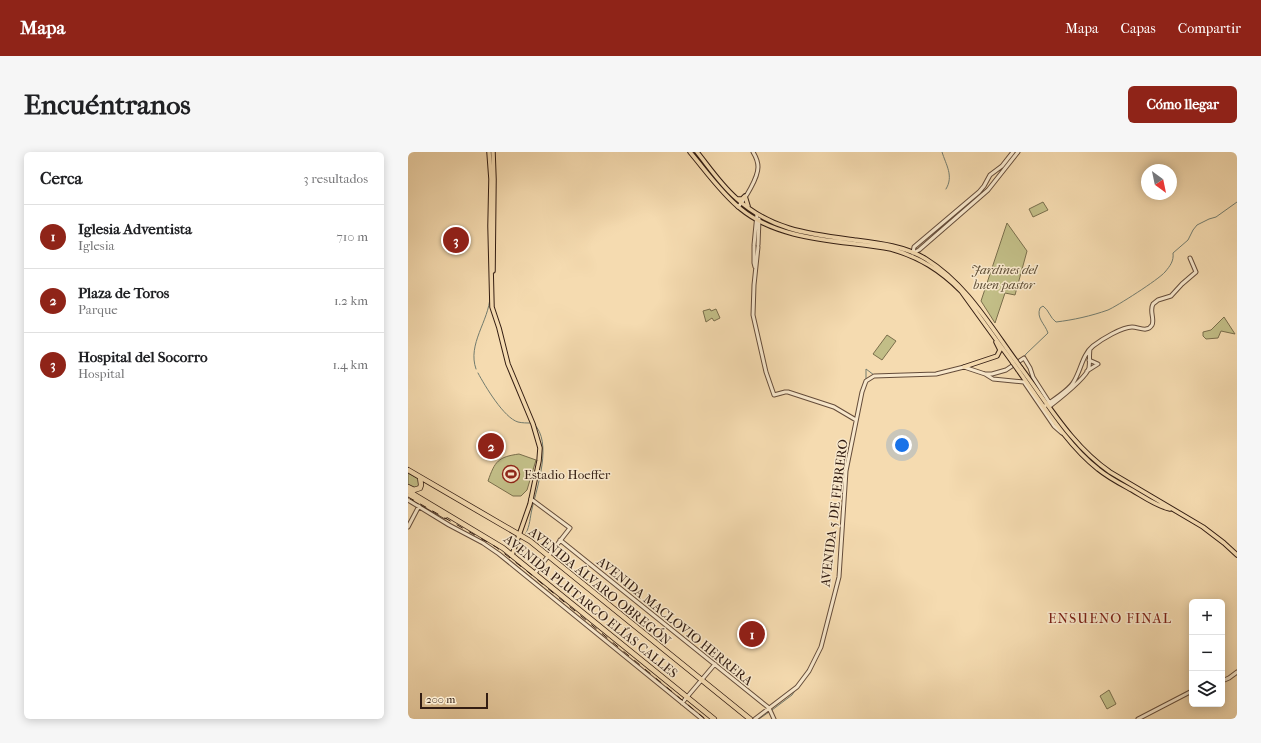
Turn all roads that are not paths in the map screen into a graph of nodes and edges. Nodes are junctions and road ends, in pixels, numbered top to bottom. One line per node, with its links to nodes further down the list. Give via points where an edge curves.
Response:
1 (489, 152): 23 (main road)
2 (493, 152): 23 (main road)
3 (690, 152): 13 (main road)
4 (696, 152): 11 (main road)
5 (753, 152): 10 (street, via 758,162 758,171)
6 (1013, 152): 8 (street, via 1002,166)
7 (1018, 152): 9 (street)
8 (993, 172): 9 (street); 16 (street, via 982,188)
9 (997, 180): 17 (street)
10 (746, 196): 11 (main road); 12 (street); 14 (main road)
11 (736, 198): 12 (main road)
12 (741, 203): 13 (street); 14 (main road)
13 (738, 207): 15 (main road)
14 (749, 209): 15 (main road)
15 (758, 217): 19 (main road, via 793,230 871,242); 20 (main road, via 792,234 869,245); 36 (street, via 753,315 774,395 784,392 834,408)
16 (948, 218): 17 (street); 18 (street)
17 (951, 222): 18 (street)
18 (940, 227): 19 (street, via 919,250)
19 (913, 252): 20 (main road); 21 (main road); 28 (main road, via 938,267 963,288)
20 (906, 254): 21 (main road)
21 (916, 258): 24 (main road, via 955,285)
22 (1190, 258): 25 (street, via 1196,272 1171,296 1153,304 1153,320 1149,328 1124,329)
23 (492, 278): 42 (main road, via 492,301 508,364 540,444)
24 (987, 327): 28 (main road); 29 (main road, via 1000,349 998,354)
25 (1090, 349): 26 (street); 27 (street)
26 (1089, 360): 27 (street); 31 (street); 31 (street, via 1098,364)
27 (1083, 361): 30 (street)
28 (1014, 362): 34 (main road, bridge)
29 (964, 367): 32 (street); 36 (street, AVENIDA 5 DE FEBRERO, via 936,374 874,376 863,387)
30 (1079, 372): 33 (street); 35 (street, via 1070,386)
31 (1087, 372): 33 (street)
32 (985, 374): 34 (street, via 1006,370 1024,358 1030,368); 35 (street, via 993,379 1024,382)
33 (1084, 375): 35 (street)
34 (1029, 380): 35 (main road); 35 (street)
35 (1047, 406): 45 (main road, via 1095,461); 45 (main road, via 1082,456 1106,475 1162,507)
36 (856, 420): 61 (street, AVENIDA 5 DE FEBRERO, via 846,471 839,577 822,644 802,681)
37 (408, 470): 38 (highway, AVENIDA ÁLVARO OBREGÓN)
38 (420, 477): 39 (highway, via 420,488 414,490); 48 (highway, AVENIDA ÁLVARO OBREGÓN)
39 (408, 487)
40 (408, 491): 47 (highway, AVENIDA PLUTARCO ELÍAS CALLES)
41 (408, 496): 47 (highway)
42 (531, 499): 48 (main road); 49 (street, via 570,528)
43 (408, 500): 44 (street)
44 (419, 506): 46 (street); 60 (street, via 499,554)
45 (1171, 509): 51 (main road, via 1203,527)
46 (408, 527)
47 (473, 530): 50 (highway, AVENIDA PLUTARCO ELÍAS CALLES)
48 (519, 535): 50 (main road); 52 (highway, AVENIDA ÁLVARO OBREGÓN)
49 (560, 540): 52 (street); 54 (street, AVENIDA MACLOVIO HERRERA)
50 (512, 555): 53 (highway, AVENIDA PLUTARCO ELÍAS CALLES)
51 (1237, 555)
52 (548, 556): 53 (street); 56 (highway, AVENIDA ÁLVARO OBREGÓN)
53 (535, 573): 59 (highway, AVENIDA PLUTARCO ELÍAS CALLES)
54 (714, 664): 56 (street); 61 (street, AVENIDA MACLOVIO HERRERA)
55 (1237, 672): 57 (street)
56 (701, 680): 59 (street); 64 (highway, AVENIDA ÁLVARO OBREGÓN)
57 (1225, 680)
58 (1189, 693): 67 (street)
59 (687, 697): 60 (street); 63 (highway, AVENIDA PLUTARCO ELÍAS CALLES)
60 (682, 703): 62 (street)
61 (769, 708): 65 (street, AVENIDA 5 DE FEBRERO); 66 (street, AVENIDA MACLOVIO HERRERA)
62 (702, 719)
63 (714, 719)
64 (750, 719)
65 (755, 719)
66 (774, 719)
67 (1138, 719)

